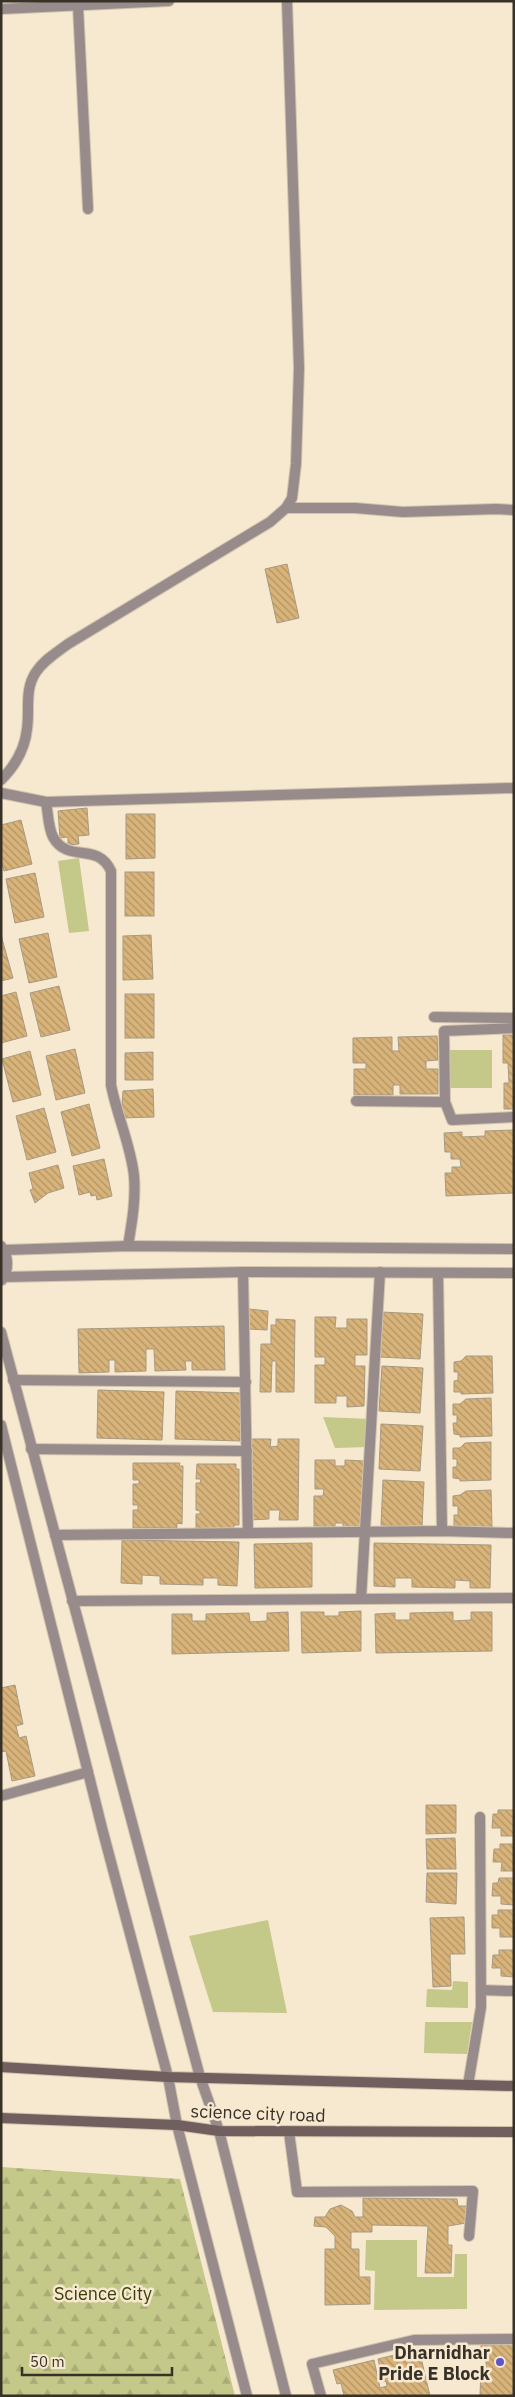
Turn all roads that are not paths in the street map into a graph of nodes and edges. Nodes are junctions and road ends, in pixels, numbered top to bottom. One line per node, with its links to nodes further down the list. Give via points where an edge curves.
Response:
1 (169, 1): 3 (street)
2 (287, 1): 7 (street, via 299,368 296,464 292,498)
3 (158, 2): 4 (street)
4 (78, 6): 5 (street); 6 (street)
5 (1, 9)
6 (88, 209)
7 (286, 508): 8 (street, via 403,512); 9 (street, via 270,522 46,660 29,687 28,727 23,747)
8 (514, 510)
9 (1, 780)
10 (514, 788): 12 (street)
11 (1, 793): 12 (street)
12 (46, 802): 19 (street, via 52,835 57,843 70,852 102,857 111,870 110,1086 134,1175 134,1205)
13 (434, 1017): 14 (street)
14 (514, 1018)
15 (514, 1028): 17 (street, via 444,1031)
16 (356, 1101): 17 (street)
17 (444, 1102): 18 (street, via 452,1120)
18 (514, 1118)
19 (128, 1246): 20 (street); 21 (street)
20 (3, 1248): 26 (street, via 7,1258)
21 (514, 1249)
22 (243, 1272): 23 (street); 26 (street); 29 (street)
23 (380, 1272): 24 (street); 34 (street)
24 (438, 1273): 25 (street); 33 (street)
25 (514, 1273)
26 (3, 1279)
27 (1, 1332): 28 (street)
28 (13, 1380): 29 (street); 31 (street)
29 (246, 1382): 32 (street)
30 (1, 1425): 41 (street)
31 (31, 1449): 32 (street); 37 (street)
32 (247, 1451): 35 (street)
33 (442, 1531): 34 (street); 36 (street)
34 (365, 1532): 35 (street); 39 (street)
35 (248, 1533): 37 (street)
36 (514, 1533)
37 (54, 1535): 40 (street)
38 (514, 1598): 39 (street)
39 (361, 1599): 40 (street)
40 (72, 1601): 48 (street)
41 (88, 1772): 42 (street); 47 (street)
42 (1, 1796)
43 (480, 1817): 44 (street)
44 (481, 1990): 45 (street); 49 (street, via 480,2018)
45 (514, 1991)
46 (1, 2067): 47 (main road)
47 (168, 2077): 48 (main road); 52 (street)
48 (200, 2077): 49 (main road); 53 (street)
49 (468, 2085): 50 (main road)
50 (514, 2086)
51 (1, 2118): 52 (main road, science city road)
52 (177, 2125): 53 (main road, science city road); 58 (street)
53 (219, 2131): 54 (main road, science city road); 59 (street)
54 (289, 2132): 55 (main road, science city road); 56 (street, via 297,2192 472,2191)
55 (514, 2132)
56 (469, 2236)
57 (514, 2339): 60 (street, via 414,2340 312,2364)
58 (246, 2396)
59 (286, 2396)
60 (322, 2396)

